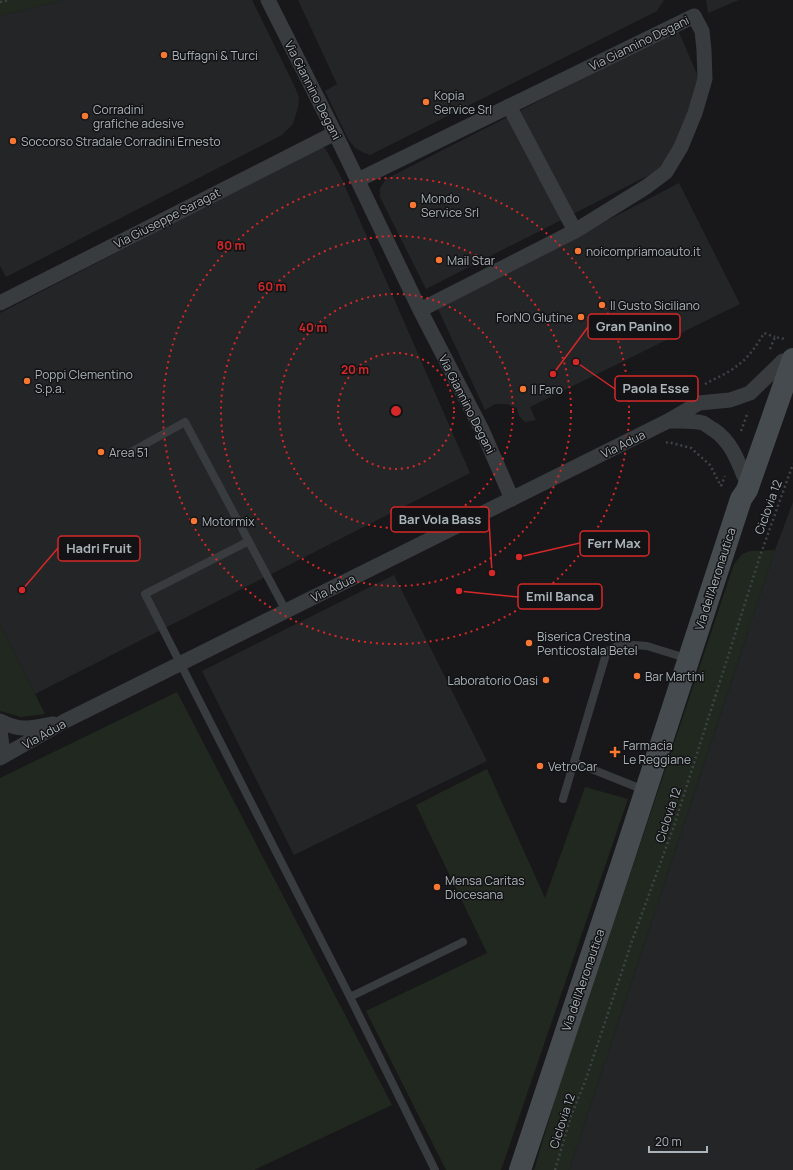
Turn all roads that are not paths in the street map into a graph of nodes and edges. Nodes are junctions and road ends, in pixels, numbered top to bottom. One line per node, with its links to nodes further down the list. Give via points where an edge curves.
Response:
1 (268, 0): 3 (street, Via Giannino Degani)
2 (509, 106): 4 (street, Via Giannino Degani); 5 (street); 5 (street, Via Giannino Degani, via 694,16 702,32 705,79 696,113 681,147 666,172)
3 (335, 133): 4 (street, Via Giannino Degani); 6 (street, Via Giuseppe Saragat)
4 (358, 180): 7 (street, Via Giannino Degani)
5 (574, 231): 7 (street, Via Giannino Degani)
6 (0, 303)
7 (420, 310): 13 (street, Via Giannino Degani, via 482,430)
8 (793, 342): 9 (main road, Via dell'Aeronautica, via 786,353)
9 (788, 360): 10 (street, Via Adua, via 750,393 730,400 699,403); 12 (main road, Via dell'Aeronautica); 14 (main road, Via dell'Aeronautica, via 747,490)
10 (668, 421): 12 (street, Via Adua, via 705,424 718,433 734,452); 13 (street, Via Adua)
11 (131, 452): 15 (lane, via 185,422)
12 (744, 476): 14 (main road, Via dell'Aeronautica)
13 (512, 499): 16 (street, Via Adua)
14 (741, 499): 17 (main road, Via dell'Aeronautica)
15 (249, 541): 16 (lane); 18 (lane, via 145,594)
16 (286, 611): 18 (street, Via Adua)
17 (689, 659): 24 (lane, via 646,646 621,644 607,651); 25 (main road, Via dell'Aeronautica)
18 (181, 664): 20 (street, Via Adua); 28 (lane)
19 (0, 721): 20 (street, via 27,729)
20 (65, 721): 23 (street, Via Adua)
21 (0, 731): 22 (street)
22 (0, 754)
23 (0, 758)
24 (574, 762): 25 (lane); 26 (lane)
25 (646, 791): 30 (main road, Via dell'Aeronautica)
26 (563, 799)
27 (463, 942): 28 (lane)
28 (350, 997): 29 (lane)
29 (435, 1170)
30 (520, 1170)

